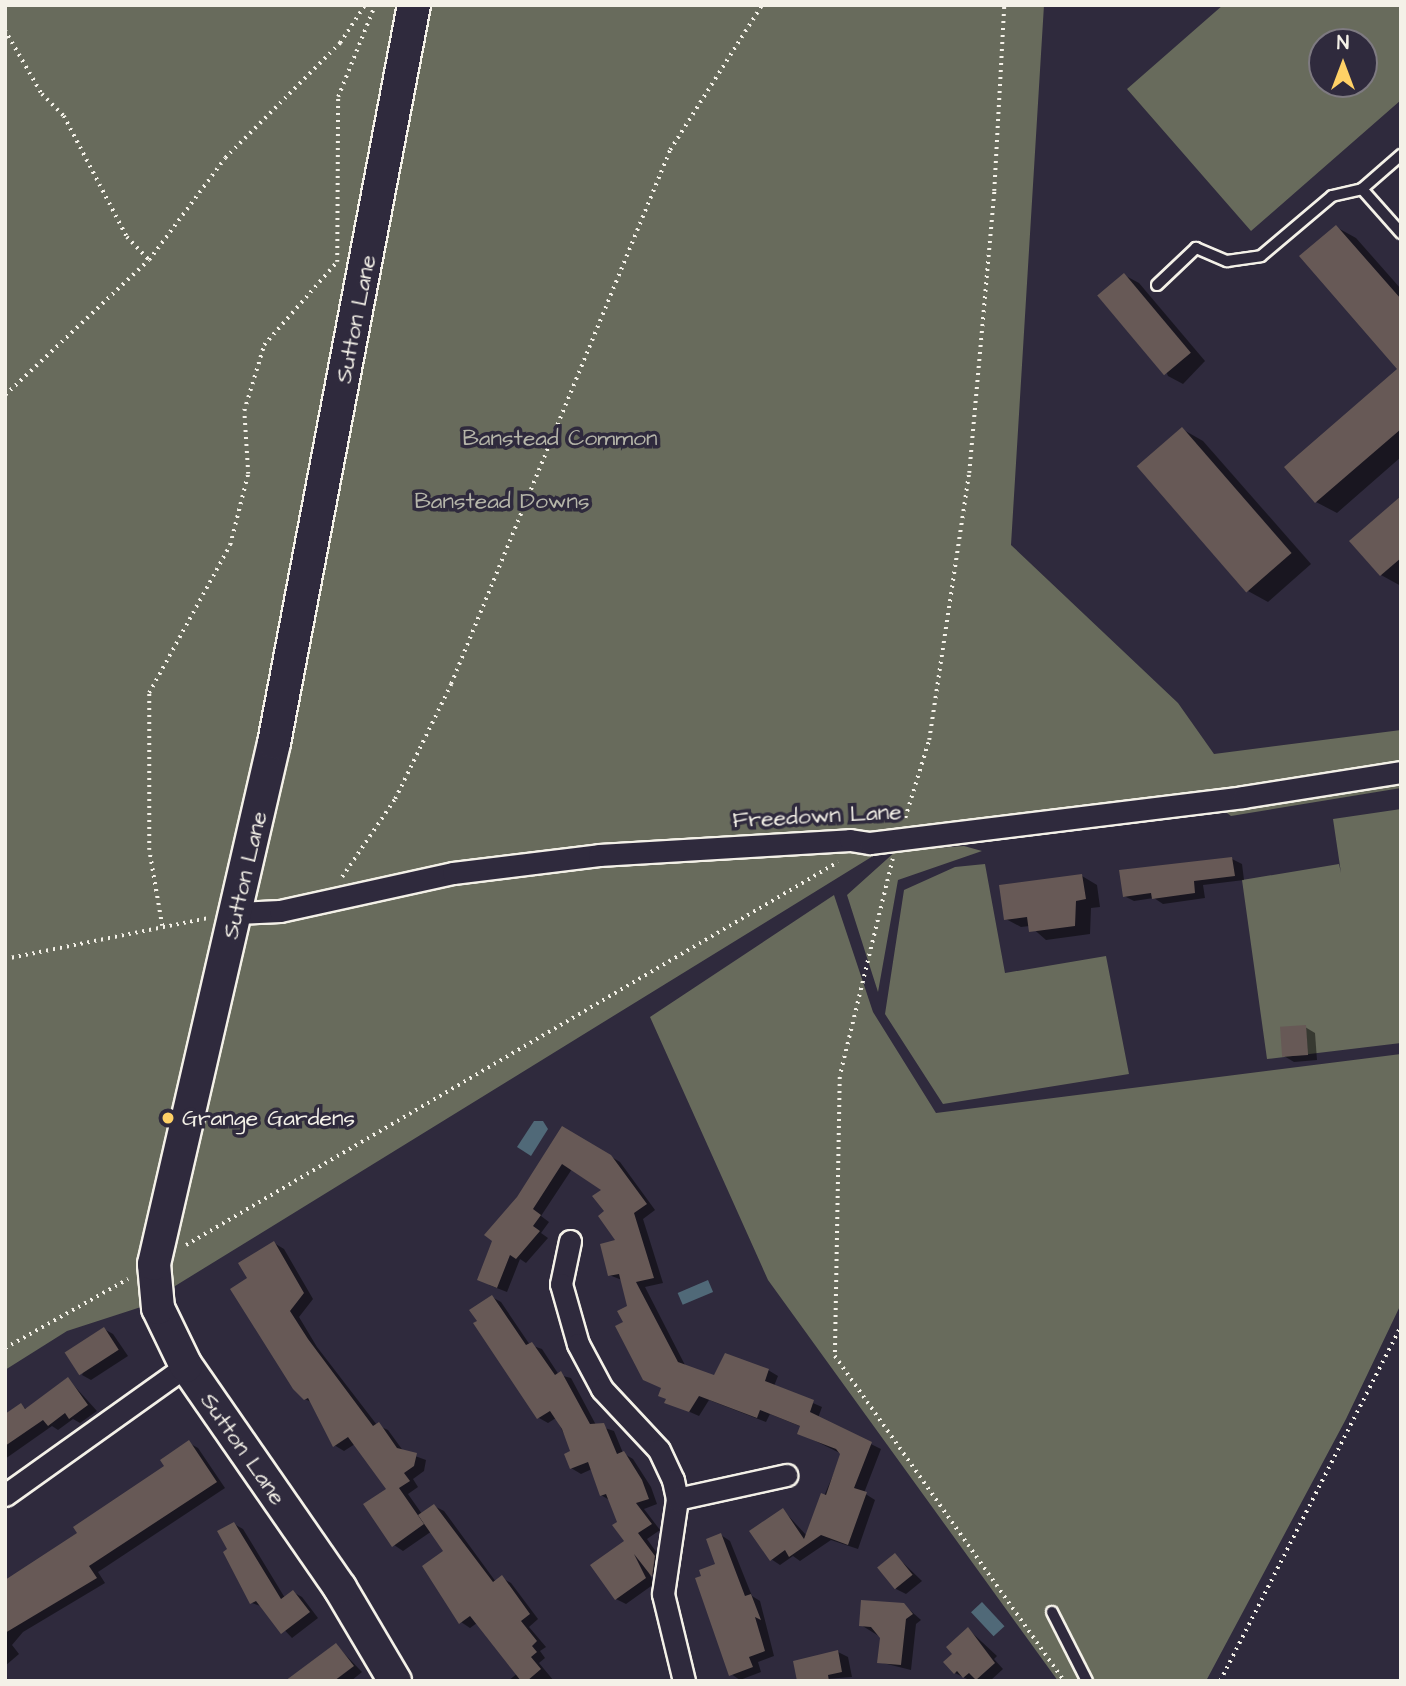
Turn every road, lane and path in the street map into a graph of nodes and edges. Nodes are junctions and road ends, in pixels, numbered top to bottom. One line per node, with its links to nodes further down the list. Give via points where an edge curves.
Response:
1 (365, 5): 10 (path, via 340,43 225,158)
2 (375, 5): 18 (path, via 338,97 337,262 264,345 244,411 248,474 230,545 149,693 149,850)
3 (415, 5): 17 (main road, Sutton Lane, via 277,729)
4 (762, 5): 16 (path, via 670,149 450,684 395,799)
5 (1003, 5): 14 (path, via 994,191 969,473 929,740)
6 (5, 30): 10 (path, via 42,94 64,116 127,237)
7 (1401, 155): 8 (lane)
8 (1362, 189): 9 (lane); 11 (lane, via 1332,196 1261,256 1227,261 1196,248)
9 (1401, 233)
10 (149, 260): 12 (path)
11 (1157, 285)
12 (5, 395)
13 (1401, 772): 14 (street, Freedown Lane, via 1243,797)
14 (899, 840): 15 (street, Freedown Lane); 31 (path, via 840,1077 835,1356)
15 (870, 843): 16 (street, Freedown Lane, via 850,840 599,855 453,873); 21 (path)
16 (325, 902): 17 (street, Freedown Lane)
17 (237, 913): 18 (path); 21 (main road, Sutton Lane)
18 (162, 926): 19 (path)
19 (5, 959)
20 (570, 1241): 27 (street, via 561,1284 578,1344 602,1388 659,1450)
21 (153, 1264): 23 (path); 24 (main road, Sutton Lane, via 158,1308)
22 (1401, 1325): 33 (path)
23 (5, 1348)
24 (186, 1366): 26 (street); 29 (main road, Sutton Lane, via 340,1588)
25 (786, 1475): 27 (street)
26 (5, 1495)
27 (677, 1499): 30 (street, via 663,1594)
28 (1052, 1612): 32 (lane)
29 (395, 1681)
30 (684, 1681)
31 (1063, 1681)
32 (1087, 1681)
33 (1220, 1681)

